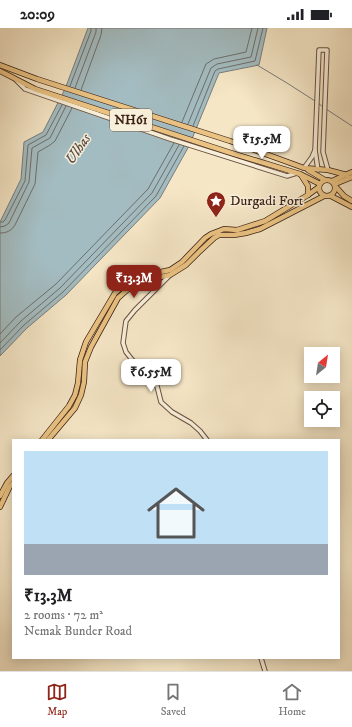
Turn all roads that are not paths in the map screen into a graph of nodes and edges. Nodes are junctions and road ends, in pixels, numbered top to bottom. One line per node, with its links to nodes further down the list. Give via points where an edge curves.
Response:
1 (0, 65): 8 (main road, NH61)
2 (0, 71): 3 (main road, NH61)
3 (14, 78): 4 (main road, NH61); 4 (street, via 25,89)
4 (34, 90): 12 (main road, NH61, via 227,154)
5 (315, 150): 6 (street); 7 (street, via 319,50 327,50); 8 (street)
6 (316, 156): 7 (street); 9 (street)
7 (324, 156): 10 (street)
8 (303, 167): 9 (main road, NH61); 14 (main road)
9 (318, 170): 10 (main road, NH61)
10 (328, 170): 13 (main road, NH61)
11 (352, 172): 13 (main road)
12 (299, 173): 16 (main road, NH61); 17 (main road, via 308,186)
13 (349, 176): 15 (main road)
14 (326, 180): 15 (main road); 16 (main road)
15 (334, 184): 19 (main road, via 335,192); 20 (main road)
16 (319, 185): 17 (main road); 18 (main road)
17 (308, 195): 22 (main road, via 265,221 237,230 211,234)
18 (324, 196): 19 (main road); 22 (main road, via 260,229 234,235 219,235 186,265)
19 (331, 196): 21 (main road)
20 (352, 201)
21 (352, 207)
22 (170, 272): 23 (main road); 26 (street, via 126,321 123,343 126,352 148,380 157,386 161,402 191,423)
23 (161, 274): 24 (main road, via 133,278 115,293 86,342 80,360 75,395); 25 (main road, via 142,281 118,298 86,357 84,382 78,402)
24 (43, 439)
25 (49, 439)
26 (206, 439)
27 (12, 477): 29 (main road)
28 (12, 484): 30 (main road)
29 (0, 496)
30 (0, 507)
31 (261, 659): 32 (street)
32 (265, 671)

